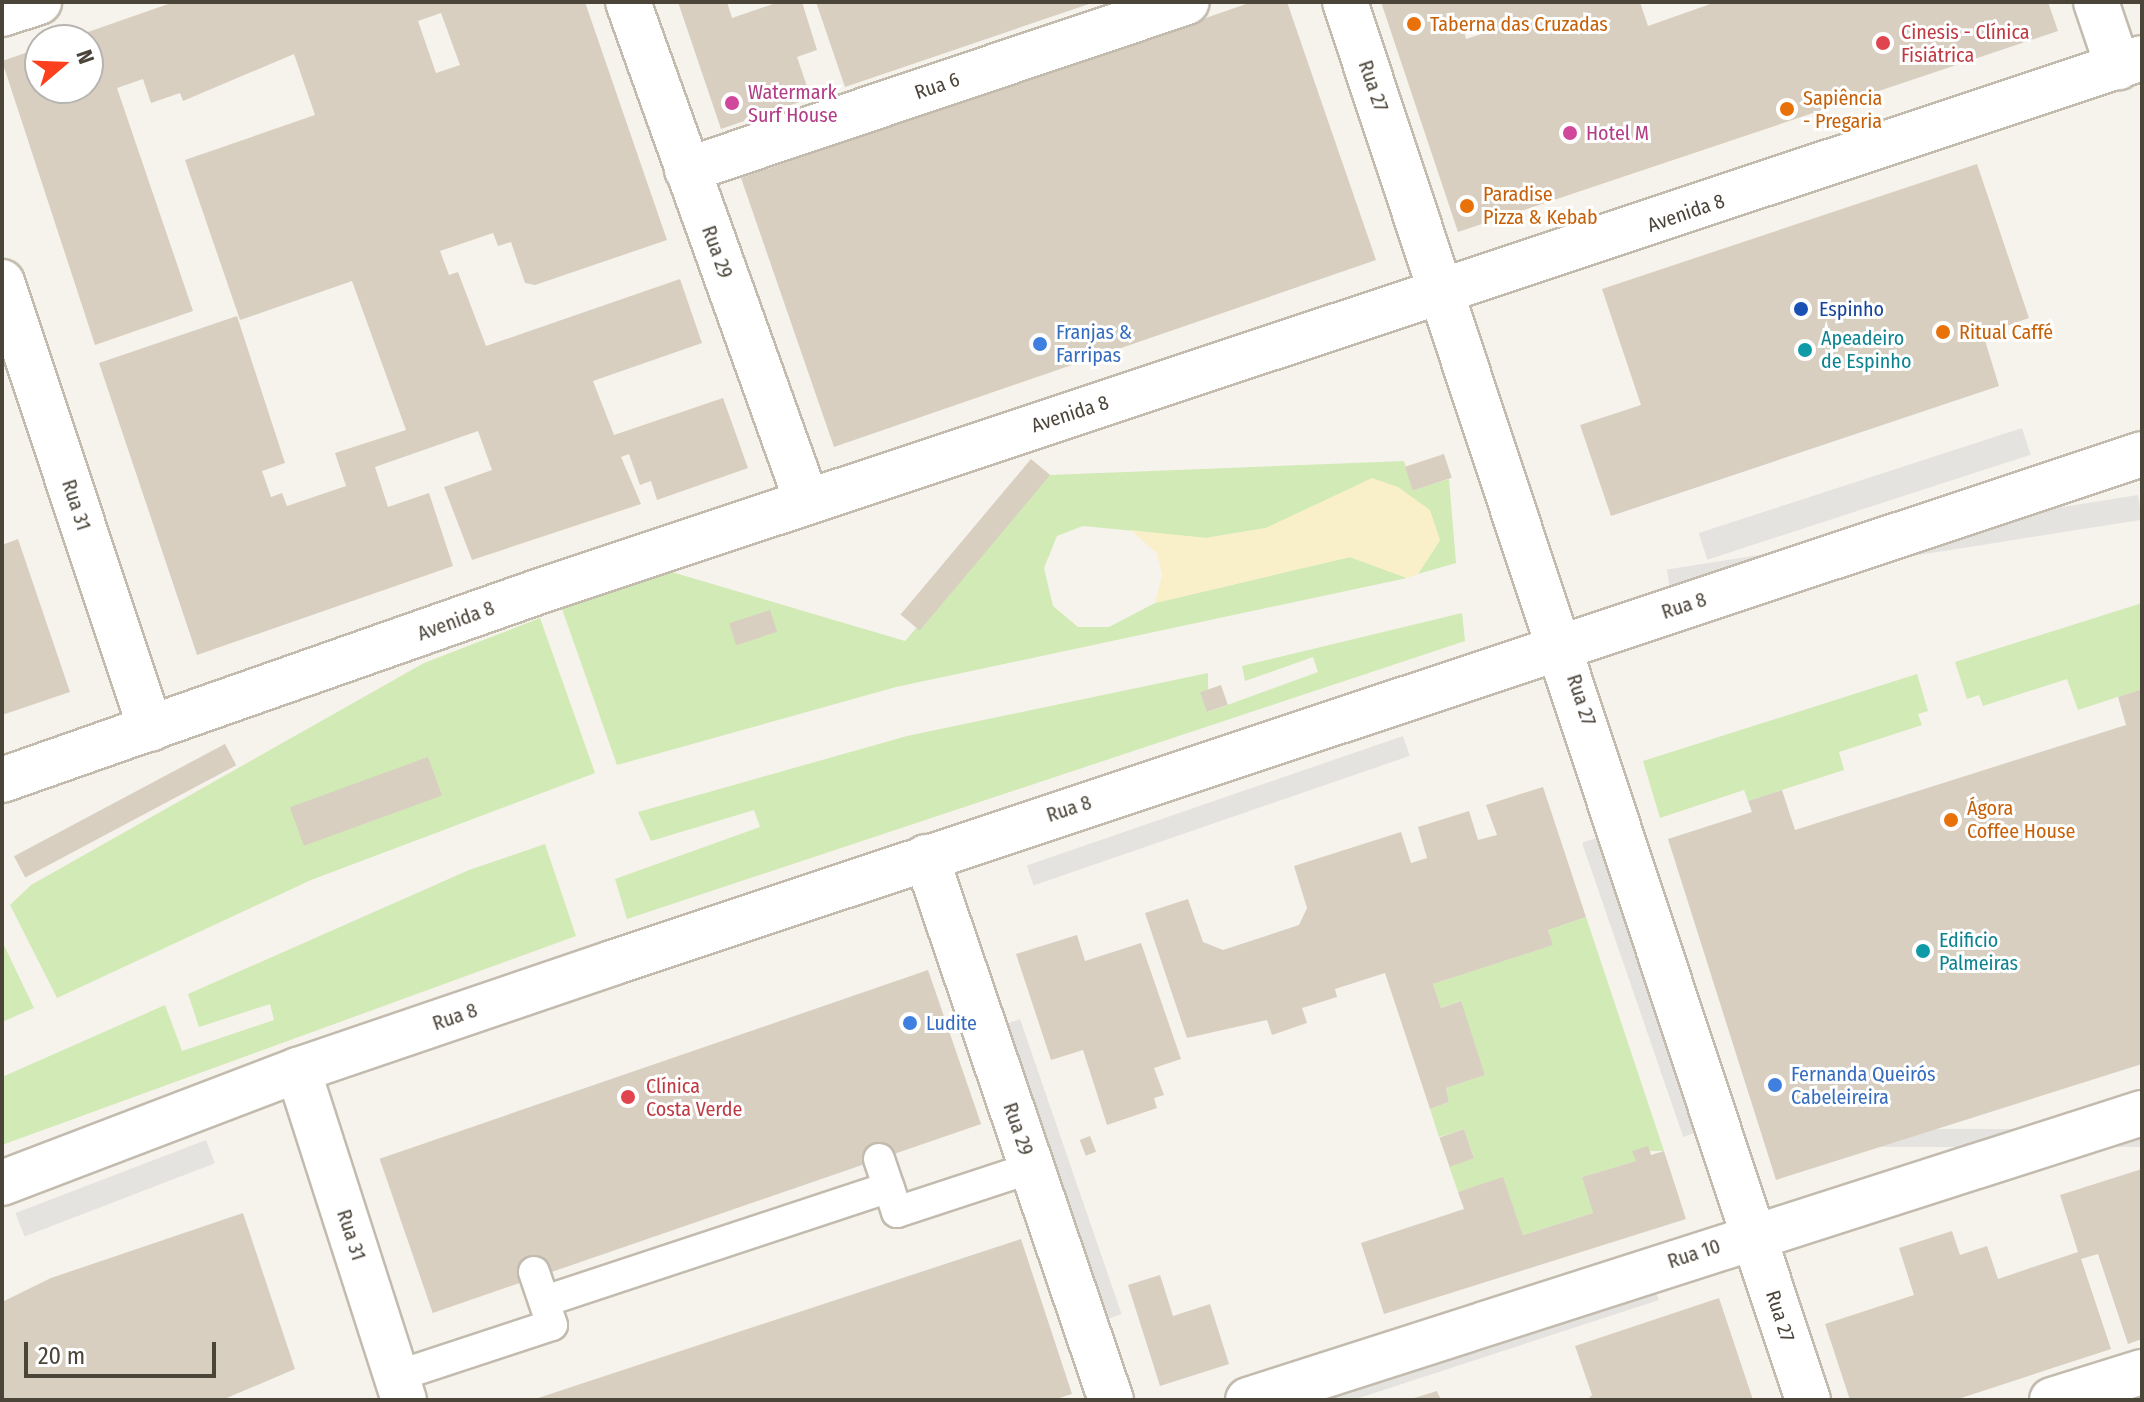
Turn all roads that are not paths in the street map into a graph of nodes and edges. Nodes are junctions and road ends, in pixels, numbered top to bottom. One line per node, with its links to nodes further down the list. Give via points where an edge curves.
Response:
1 (39, 2): 6 (street)
2 (628, 2): 8 (street, Rua 29)
3 (1187, 2): 8 (street, Rua 6)
4 (1345, 2): 10 (street, Rua 27)
5 (2096, 2): 7 (street)
6 (2, 14)
7 (2130, 62): 10 (street, Avenida 8)
8 (687, 170): 12 (street, Rua 29)
9 (2, 282): 14 (street, Rua 31)
10 (1444, 293): 12 (street, Avenida 8); 13 (street, Rua 27)
11 (2142, 454): 13 (street, Rua 8)
12 (807, 502): 14 (street, Avenida 8)
13 (1563, 647): 16 (street, Rua 8); 21 (street, Rua 27)
14 (151, 729): 15 (street, Avenida 8)
15 (2, 780)
16 (926, 857): 17 (street, Rua 8); 19 (street, Rua 29)
17 (298, 1070): 20 (street, Rua 8); 25 (street, Rua 31)
18 (2142, 1113): 21 (street, Rua 10)
19 (1031, 1168): 23 (lane, via 897,1212 884,1173); 26 (street, Rua 29)
20 (2, 1183)
21 (1754, 1235): 27 (street, Rua 10); 28 (street, Rua 27)
22 (534, 1272): 23 (lane)
23 (545, 1301): 25 (lane, via 552,1325)
24 (2142, 1372): 29 (street)
25 (401, 1388)
26 (1111, 1400)
27 (1248, 1400)
28 (1808, 1400)
29 (2052, 1400)

